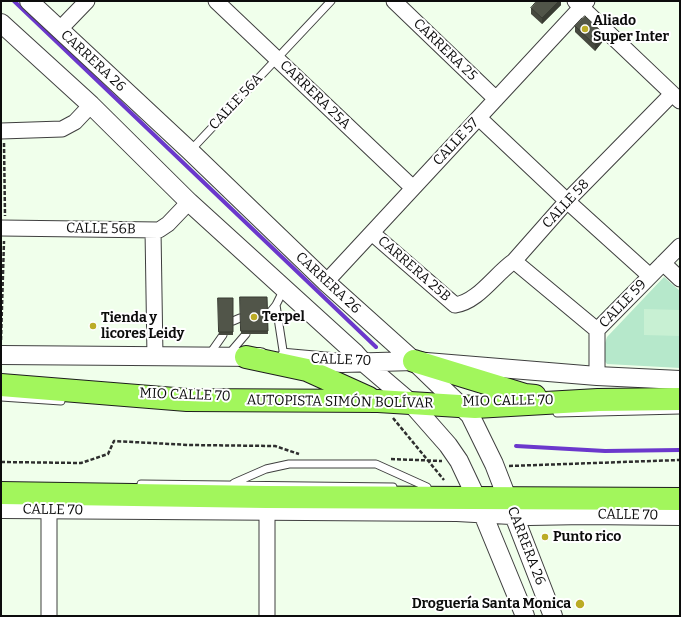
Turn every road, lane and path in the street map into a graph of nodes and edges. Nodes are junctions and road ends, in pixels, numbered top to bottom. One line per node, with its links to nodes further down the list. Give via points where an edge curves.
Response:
1 (29, 1): 8 (street, CARRERA 26)
2 (87, 1): 8 (street)
3 (216, 1): 9 (street, CARRERA 25A)
4 (331, 1): 9 (lane, CALLE 56A)
5 (394, 1): 11 (street, CARRERA 25)
6 (581, 3): 10 (street); 11 (street, CALLE 57)
7 (1, 23): 12 (street, CARRERA 26)
8 (59, 30): 15 (street, CARRERA 26)
9 (277, 58): 15 (lane, CALLE 56A); 16 (street, CARRERA 25A)
10 (676, 97): 17 (street, CALLE 58)
11 (496, 99): 13 (street, CALLE 57)
12 (91, 105): 14 (street, via 75,122 62,129); 18 (street, CARRERA 26)
13 (479, 118): 16 (street, CALLE 57); 17 (street)
14 (1, 131)
15 (190, 151): 27 (street, CARRERA 26)
16 (413, 188): 21 (street, CALLE 57)
17 (567, 201): 23 (street, CALLE 58); 25 (street)
18 (190, 202): 20 (street, CALLE 56B, via 165,226); 28 (street, CARRERA 26)
19 (1, 228): 20 (street, CALLE 56B)
20 (153, 230): 36 (street)
21 (372, 233): 27 (street, CALLE 57); 30 (street, CARRERA 25B)
22 (680, 246): 24 (street, CALLE 59)
23 (514, 261): 30 (street, CALLE 58, via 473,299); 32 (street)
24 (663, 264): 25 (street, CALLE 59); 26 (street)
25 (650, 276): 32 (street, CALLE 59)
26 (680, 279)
27 (326, 282): 40 (street, CARRERA 26)
28 (284, 289): 29 (lane); 41 (street, CARRERA 26)
29 (276, 305): 31 (lane); 39 (lane)
30 (455, 305)
31 (267, 316)
32 (597, 330): 42 (street, CALLE 59)
33 (246, 334): 38 (lane)
34 (223, 335): 37 (lane)
35 (1, 355): 36 (street, CALLE 70)
36 (155, 357): 37 (street, CALLE 70)
37 (208, 357): 38 (street, CALLE 70)
38 (236, 357): 39 (street, CALLE 70); 49 (highway, via 307,370)
39 (284, 357): 41 (street, CALLE 70, via 342,363)
40 (414, 361): 41 (street, CALLE 70); 42 (street, CALLE 70); 47 (highway, via 525,395); 52 (street, CARRERA 26)
41 (363, 362): 50 (street, CARRERA 26)
42 (597, 376): 43 (street, CALLE 70)
43 (680, 380)
44 (1, 385): 49 (highway, AUTOPISTA SIMÓN BOLÍVAR, via 187,400)
45 (1, 397): 48 (lane)
46 (680, 399): 47 (highway, AUTOPISTA SIMÓN BOLÍVAR)
47 (598, 400): 52 (highway, AUTOPISTA SIMÓN BOLÍVAR, via 475,407)
48 (70, 401)
49 (378, 401): 50 (highway, AUTOPISTA SIMÓN BOLÍVAR)
50 (416, 410): 52 (highway, AUTOPISTA SIMÓN BOLÍVAR); 61 (street, CARRERA 26, via 448,444)
51 (680, 410): 53 (lane, MIO CALLE 70)
52 (465, 412): 62 (street, CARRERA 26, via 494,464)
53 (552, 413)
54 (393, 418): 57 (path)
55 (275, 446): 56 (path, via 114,441 108,454 81,463)
56 (1, 462)
57 (444, 480)
58 (135, 484): 59 (lane)
59 (230, 485): 59 (lane, via 266,469 289,464 376,464 430,487)
60 (1, 493): 61 (highway, via 266,497)
61 (475, 495): 62 (highway); 67 (street, CALLE 70, via 457,512); 72 (street, CARRERA 26)
62 (506, 496): 63 (highway); 68 (street, CALLE 70, via 529,516); 73 (street, CARRERA 26)
63 (612, 498): 64 (highway); 68 (highway)
64 (680, 499)
65 (1, 509): 66 (street, CALLE 70)
66 (49, 510): 67 (street, CALLE 70); 70 (street)
67 (267, 511): 71 (street)
68 (585, 515): 69 (street, CALLE 70)
69 (680, 516)
70 (48, 616)
71 (267, 616)
72 (526, 616)
73 (553, 616)

